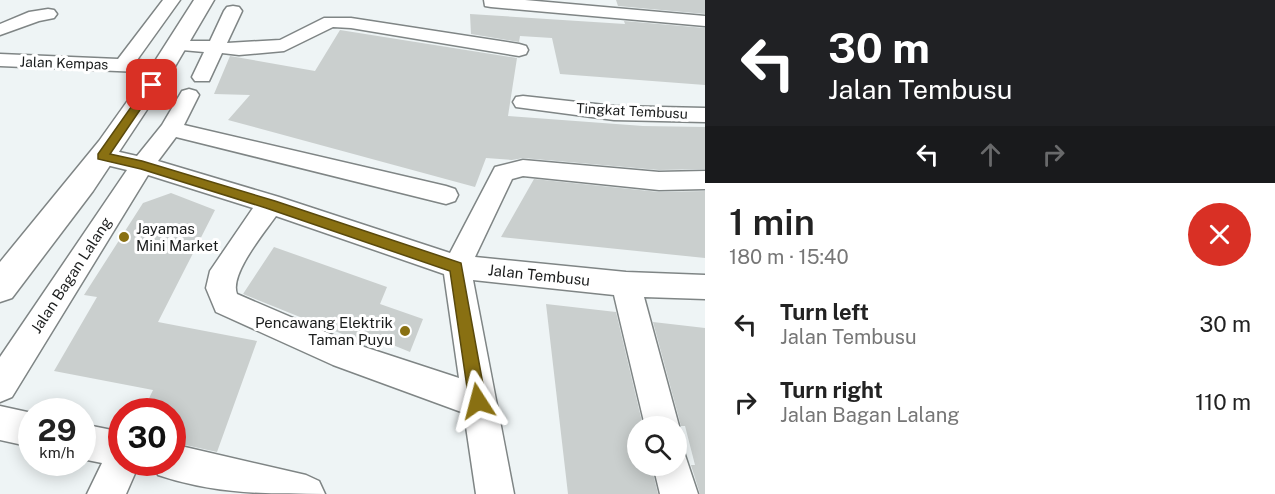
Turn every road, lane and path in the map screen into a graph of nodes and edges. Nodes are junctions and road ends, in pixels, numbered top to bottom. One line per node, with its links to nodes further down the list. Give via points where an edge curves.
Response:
1 (665, 0): 7 (street)
2 (171, 1): 9 (street); 10 (street)
3 (491, 2): 4 (street)
4 (595, 6): 7 (street)
5 (233, 11): 12 (street)
6 (48, 14): 11 (street)
7 (675, 19): 8 (street)
8 (705, 21)
9 (153, 26): 10 (street); 15 (street)
10 (187, 29): 12 (street); 15 (street, Jalan Kempas); 21 (main road)
11 (0, 30)
12 (217, 46): 13 (street, via 239,49 284,45 330,22); 16 (street)
13 (519, 50)
14 (0, 60): 15 (street, Jalan Kempas)
15 (124, 65)
16 (202, 77)
17 (189, 95): 20 (street, Jalan Bagan Lalang)
18 (523, 102): 19 (street, Tingkat Tembusu, via 614,113)
19 (705, 115)
20 (171, 129): 22 (street, Jalan Bagan Lalang); 24 (street)
21 (102, 156): 22 (street, Jalan Tembusu); 27 (main road)
22 (142, 165): 25 (street, Jalan Tembusu); 30 (street, Jalan Bagan Lalang)
23 (705, 180): 26 (street, via 659,181 522,168 503,172)
24 (446, 195)
25 (270, 204): 26 (street, Jalan Tembusu); 31 (street, via 224,271 220,288 226,303 344,355)
26 (456, 267): 28 (street, Jalan Tembusu); 31 (street)
27 (4, 276)
28 (626, 284): 29 (street, Jalan Tembusu); 32 (street)
29 (705, 287)
30 (0, 386)
31 (478, 401): 40 (street)
32 (659, 416)
33 (0, 423): 34 (street)
34 (18, 427)
35 (186, 466): 39 (street)
36 (115, 476): 38 (street)
37 (674, 476): 41 (street)
38 (106, 494)
39 (306, 494)
40 (495, 494)
41 (679, 494)

